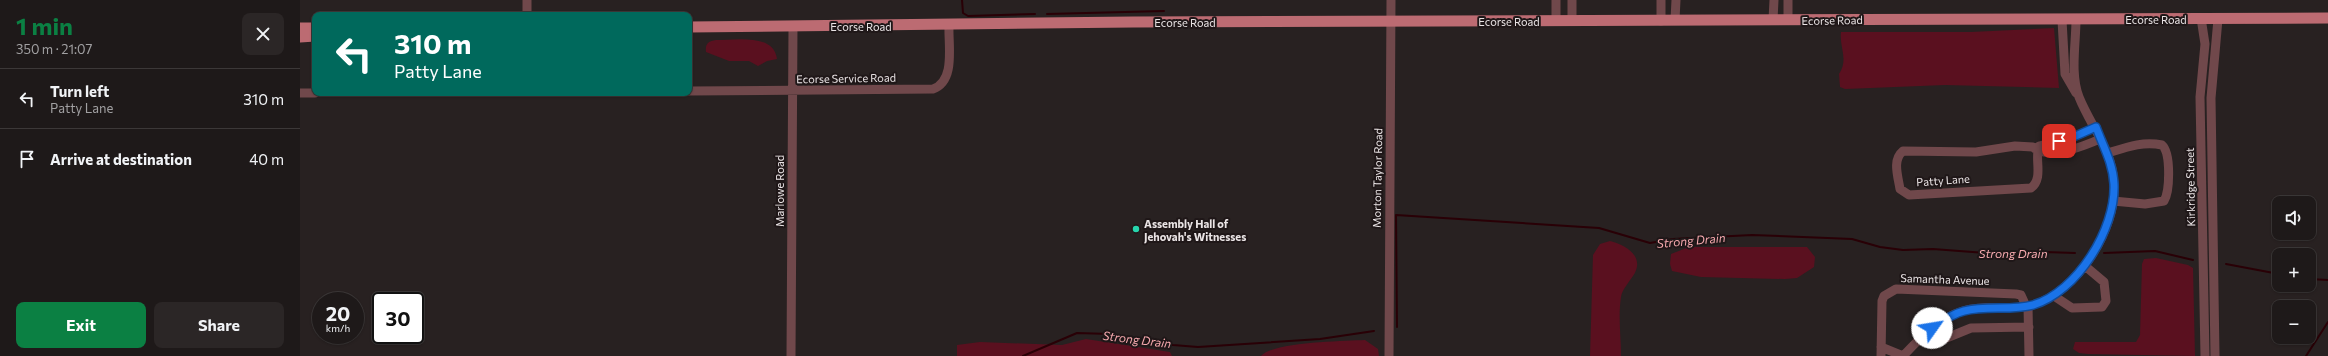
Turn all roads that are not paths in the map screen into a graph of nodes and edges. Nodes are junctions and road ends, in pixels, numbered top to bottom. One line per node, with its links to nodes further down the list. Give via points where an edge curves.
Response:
1 (527, 0): 9 (street)
2 (1391, 0): 18 (street, Morton Taylor Road)
3 (1556, 0): 19 (street)
4 (1572, 0): 20 (street)
5 (1661, 0): 21 (street)
6 (1676, 0): 14 (street)
7 (1774, 0): 15 (street)
8 (1788, 0): 16 (street)
9 (527, 12)
10 (2201, 18): 12 (main road, Ecorse Road); 13 (main road, Ecorse Road); 49 (street, Kirkridge Street, via 2205,44 2200,97)
11 (2328, 18): 13 (main road, Ecorse Road)
12 (2076, 19): 17 (main road, Ecorse Road); 33 (street, via 2075,74)
13 (2218, 19): 50 (street, Kirkridge Street, via 2210,98)
14 (1675, 20): 15 (main road, Ecorse Road); 21 (main road, Ecorse Road)
15 (1773, 20): 16 (main road, Ecorse Road)
16 (1788, 20): 17 (main road, Ecorse Road)
17 (2062, 20): 33 (street, via 2065,74)
18 (1391, 21): 19 (main road, Ecorse Road); 22 (main road, Ecorse Road); 46 (street, Morton Taylor Road)
19 (1556, 21): 20 (main road, Ecorse Road)
20 (1572, 21): 21 (main road, Ecorse Road)
21 (1661, 21)
22 (949, 25): 23 (main road, Ecorse Road); 30 (street, Ecorse Service Road, via 948,73 944,82 936,88)
23 (793, 26): 24 (main road, Ecorse Road); 30 (street, Marlowe Road)
24 (692, 27)
25 (300, 28): 26 (main road)
26 (312, 28)
27 (312, 36): 28 (main road)
28 (300, 37)
29 (692, 91): 30 (street, Ecorse Service Road)
30 (792, 91): 45 (street, Marlowe Road)
31 (300, 93): 32 (street)
32 (312, 93)
33 (2079, 97): 34 (street)
34 (2096, 127): 35 (street); 36 (street, via 2071,138 2041,144)
35 (2100, 139): 36 (street, Patty Lane, via 2075,149 2042,153); 37 (street)
36 (2037, 151): 36 (street, Patty Lane, via 2033,147 2015,146 1976,152 1903,151 1898,155 1896,166 1900,189 1909,195 2027,189 2034,186 2037,180)
37 (2108, 153): 38 (street, via 2114,184); 38 (street, via 2137,144 2151,143 2162,145 2168,153 2167,192 2164,201 2145,204)
38 (2113, 201): 39 (street, via 2106,225)
39 (2084, 266): 40 (street, via 2075,278); 40 (street, via 2100,278 2105,286 2106,302 2102,307 2072,308)
40 (2054, 296): 41 (street)
41 (2027, 306): 42 (street); 43 (street, via 1963,311); 44 (street, Samantha Avenue, via 2021,295 2016,294 1896,289 1884,296 1882,301)
42 (2029, 327): 43 (street, via 1971,328 1944,339 1939,339); 48 (street)
43 (1932, 328): 47 (street)
44 (1881, 352): 47 (street, Samantha Avenue)
45 (791, 356)
46 (1389, 356)
47 (1903, 356)
48 (2029, 356)
49 (2205, 356)
50 (2215, 356)

